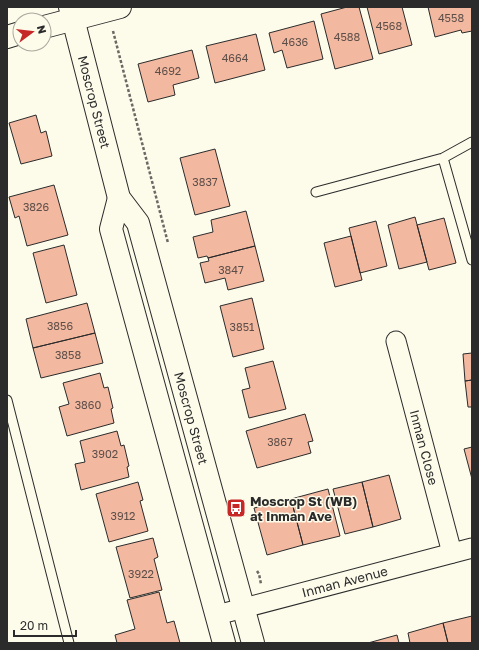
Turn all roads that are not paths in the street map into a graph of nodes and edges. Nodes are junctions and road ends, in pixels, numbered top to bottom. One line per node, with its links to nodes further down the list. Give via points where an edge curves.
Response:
1 (120, 7): 2 (street)
2 (71, 13): 3 (street); 7 (street, Moscrop Street)
3 (52, 23)
4 (472, 142): 5 (lane)
5 (443, 158): 6 (lane); 8 (lane)
6 (316, 192)
7 (119, 198): 13 (street, Moscrop Street, via 138,223); 14 (street, Moscrop Street, via 111,229)
8 (472, 260)
9 (396, 341): 12 (street, Inman Close)
10 (7, 400): 15 (lane)
11 (472, 548): 12 (street, Inman Avenue)
12 (452, 553): 13 (street, Inman Avenue)
13 (244, 608): 14 (street, Inman Avenue); 17 (street, Moscrop Street)
14 (217, 615): 16 (street, Moscrop Street)
15 (69, 643)
16 (224, 643)
17 (253, 643)

